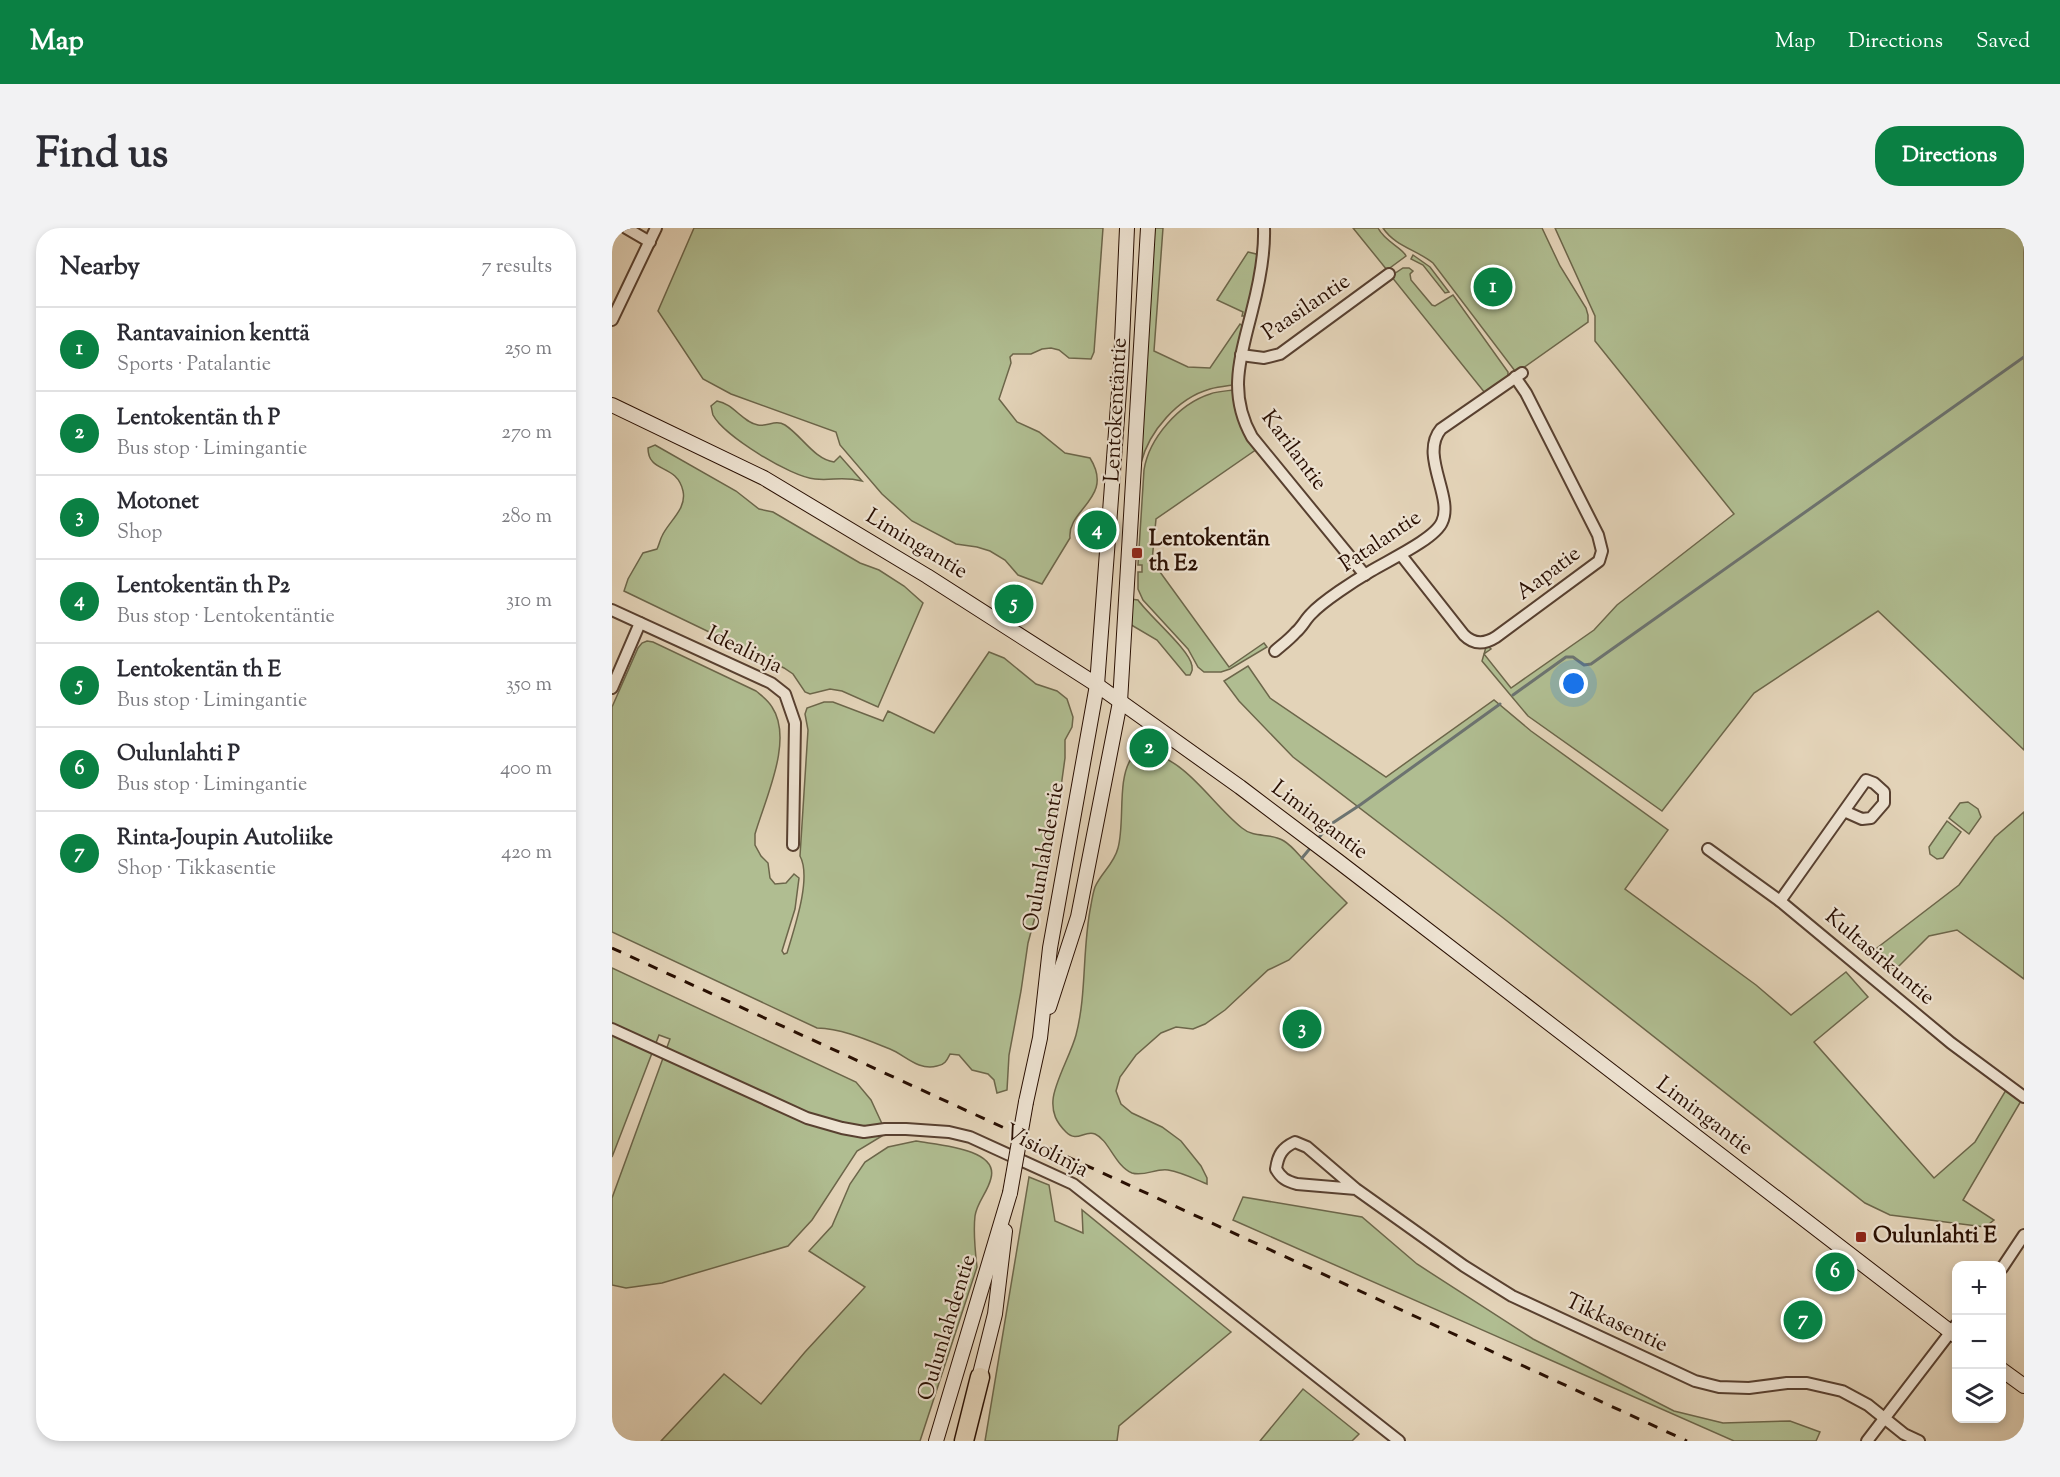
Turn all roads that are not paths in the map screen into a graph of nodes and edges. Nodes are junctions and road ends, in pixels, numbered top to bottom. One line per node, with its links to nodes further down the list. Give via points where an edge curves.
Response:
1 (626, 228): 6 (street)
2 (656, 228): 6 (street)
3 (1127, 228): 17 (main road, Lentokentäntie)
4 (1148, 228): 19 (main road, Lentokentäntie)
5 (1264, 228): 9 (street, Karilantie, via 1259,281)
6 (650, 242): 8 (street)
7 (1389, 273): 9 (street, Paasilantie, via 1280,354 1264,358)
8 (612, 320)
9 (1241, 355): 13 (street, Karilantie, via 1238,397 1252,437)
10 (1518, 375): 12 (street, Patalantie, via 1440,429 1432,445 1443,521); 12 (street, Aapatie, via 1598,536 1602,551 1599,561 1496,637 1478,643 1464,635)
11 (612, 405): 17 (main road, Limingantie, via 764,478)
12 (1401, 555): 13 (street, Patalantie)
13 (1365, 575): 16 (street, Patalantie, via 1310,615)
14 (612, 610): 15 (street, Idealinja)
15 (640, 623): 18 (street); 21 (street, Idealinja, via 771,683 785,694 795,723)
16 (1275, 651)
17 (1097, 685): 19 (main road, Limingantie); 25 (main road, Oulunlahdentie, via 1050,948)
18 (612, 688)
19 (1120, 702): 25 (main road, Oulunlahdentie, via 1078,917); 31 (main road, Limingantie, via 1240,787)
20 (1844, 811): 23 (street)
21 (793, 845)
22 (1708, 849): 23 (street, Kultasirkuntie)
23 (1780, 901): 26 (street, Kultasirkuntie, via 1951,1043)
24 (612, 1029): 39 (street, Visiolinja, via 807,1118 864,1132 906,1129 970,1137 1073,1184)
25 (1040, 1038): 28 (main road, Oulunlahdentie, bridge)
26 (2024, 1097)
27 (1356, 1188): 27 (street, Tikkasentie, via 1307,1147 1295,1142 1278,1156 1276,1169 1287,1182); 36 (street, Tikkasentie, via 1512,1296 1682,1376 1719,1387 1819,1385 1852,1396)
28 (1010, 1193): 34 (main road, Oulunlahdentie, via 995,1314); 37 (main road, Oulunlahdentie)
29 (2024, 1235): 30 (street)
30 (2006, 1261)
31 (1952, 1329)
32 (1952, 1335): 36 (street)
33 (2006, 1373): 35 (main road)
34 (980, 1377): 38 (highway)
35 (2024, 1386)
36 (1884, 1418): 40 (street); 41 (street, Tikkasentie)
37 (936, 1441)
38 (962, 1441)
39 (1400, 1441)
40 (1867, 1441)
41 (1919, 1441)

